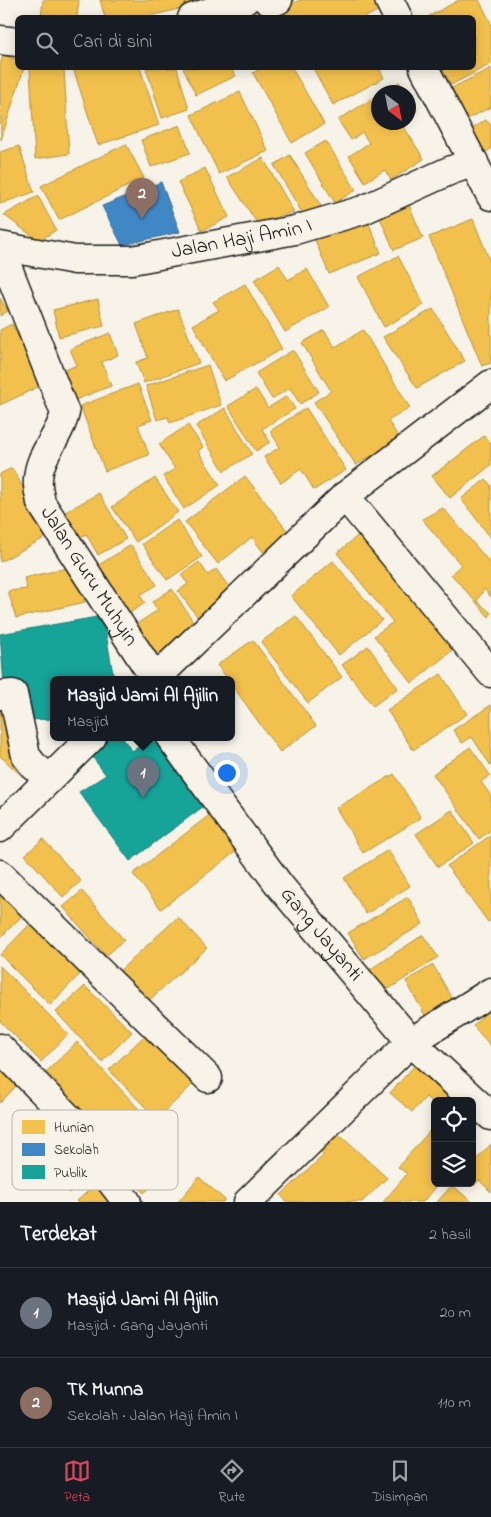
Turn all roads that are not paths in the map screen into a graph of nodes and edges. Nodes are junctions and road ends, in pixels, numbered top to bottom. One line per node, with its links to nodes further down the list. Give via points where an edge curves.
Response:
1 (245, 0): 5 (street)
2 (267, 0): 3 (street)
3 (278, 0)
4 (389, 0): 6 (street)
5 (201, 15)
6 (396, 15)
7 (0, 40): 8 (street)
8 (15, 42)
9 (425, 70): 10 (street)
10 (474, 162): 11 (street); 12 (street, Jalan Haji Amin I, via 363,210 303,228 132,260 75,260)
11 (491, 196)
12 (0, 247): 16 (street, Jalan Guru Muhyin, via 65,414 62,426 41,461 37,481 41,503)
13 (491, 384): 14 (street, Jalan Guru Muhyin)
14 (345, 496): 15 (street); 17 (street, Jalan Guru Muhyin)
15 (491, 673)
16 (153, 676)
17 (158, 676)
18 (0, 695): 21 (street, via 13,694 26,756)
19 (88, 741): 21 (street)
20 (173, 741): 25 (street, Gang Jayanti, via 280,886)
21 (49, 778): 22 (street)
22 (0, 828)
23 (0, 874): 27 (street)
24 (491, 992): 25 (street)
25 (411, 1042): 29 (street, Gang Jayanti); 32 (street)
26 (0, 1048): 28 (street)
27 (208, 1078)
28 (61, 1110)
29 (491, 1116)
30 (118, 1190): 31 (street)
31 (127, 1202)
32 (248, 1202)

